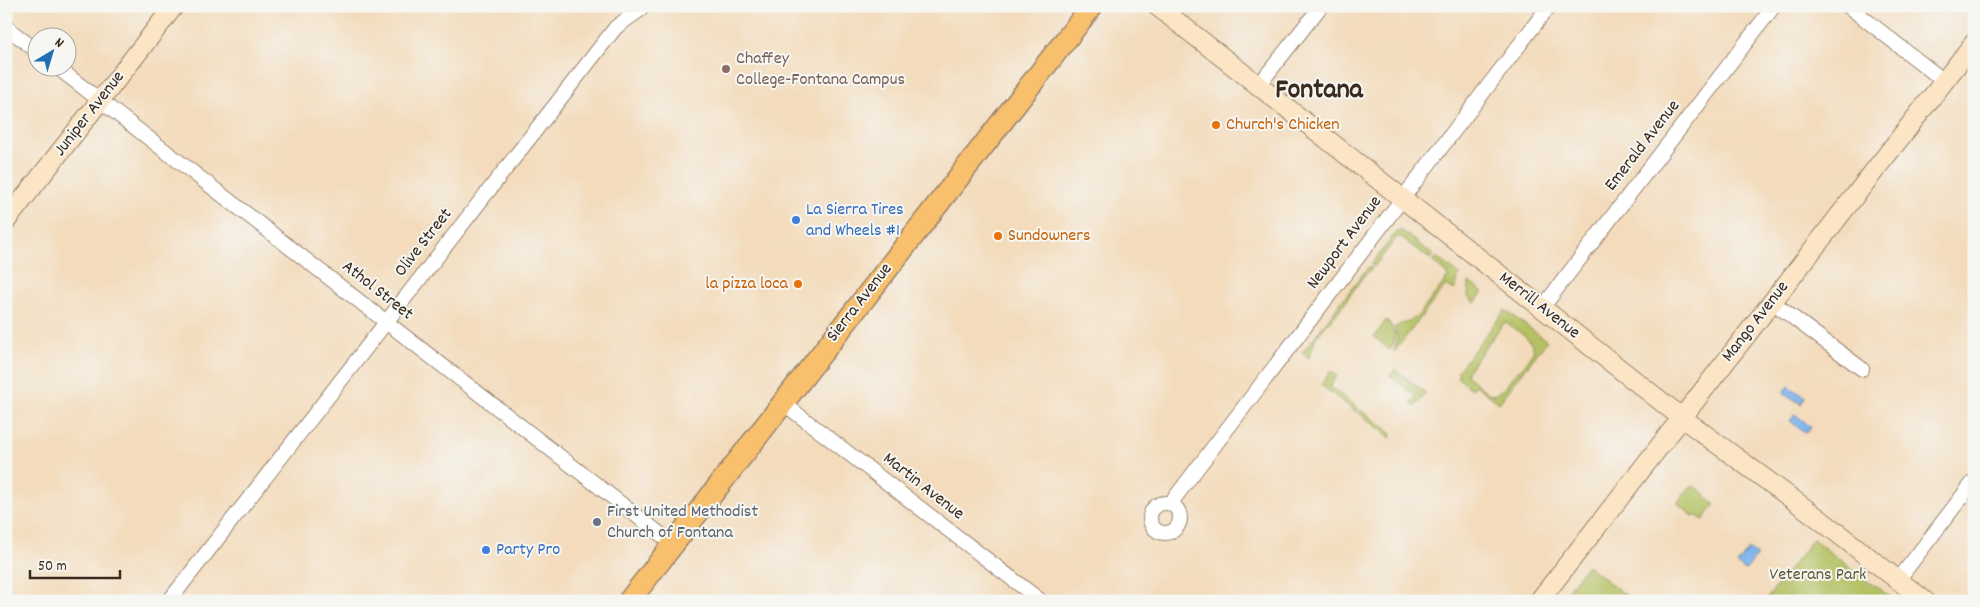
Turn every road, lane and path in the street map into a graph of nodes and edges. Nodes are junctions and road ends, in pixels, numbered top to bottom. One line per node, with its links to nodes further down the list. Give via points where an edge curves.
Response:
1 (174, 6): 15 (street, Juniper Avenue)
2 (1092, 6): 22 (main road, Sierra Avenue)
3 (1157, 6): 14 (street, Merrill Avenue)
4 (1321, 6): 14 (street)
5 (1549, 6): 16 (street, Newport Avenue)
6 (1774, 6): 19 (street, Emerald Avenue)
7 (1848, 6): 13 (street)
8 (641, 9): 20 (street, Olive Street, via 616,27)
9 (6, 27): 11 (street)
10 (1974, 43): 13 (street, Mango Avenue)
11 (28, 44)
12 (71, 78): 15 (street, Athol Street)
13 (1944, 81): 18 (street, Mango Avenue)
14 (1258, 86): 16 (street, Merrill Avenue)
15 (100, 101): 17 (street, Juniper Avenue); 20 (street, Athol Street)
16 (1402, 199): 19 (street, Merrill Avenue); 25 (street, Newport Avenue)
17 (6, 222)
18 (1772, 301): 21 (street); 23 (street, Mango Avenue)
19 (1542, 308): 23 (street, Merrill Avenue)
20 (386, 322): 26 (street, Athol Street); 28 (street, Olive Street)
21 (1862, 369)
22 (783, 403): 26 (main road, Sierra Avenue); 30 (street, Martin Avenue)
23 (1681, 417): 27 (street, Merrill Avenue); 31 (street, Mango Avenue)
24 (1974, 481): 27 (street)
25 (1170, 504)
26 (673, 544): 29 (main road, Sierra Avenue)
27 (1898, 580): 32 (street, Merrill Avenue)
28 (169, 601)
29 (629, 601)
30 (1041, 601)
31 (1538, 601)
32 (1925, 601)

